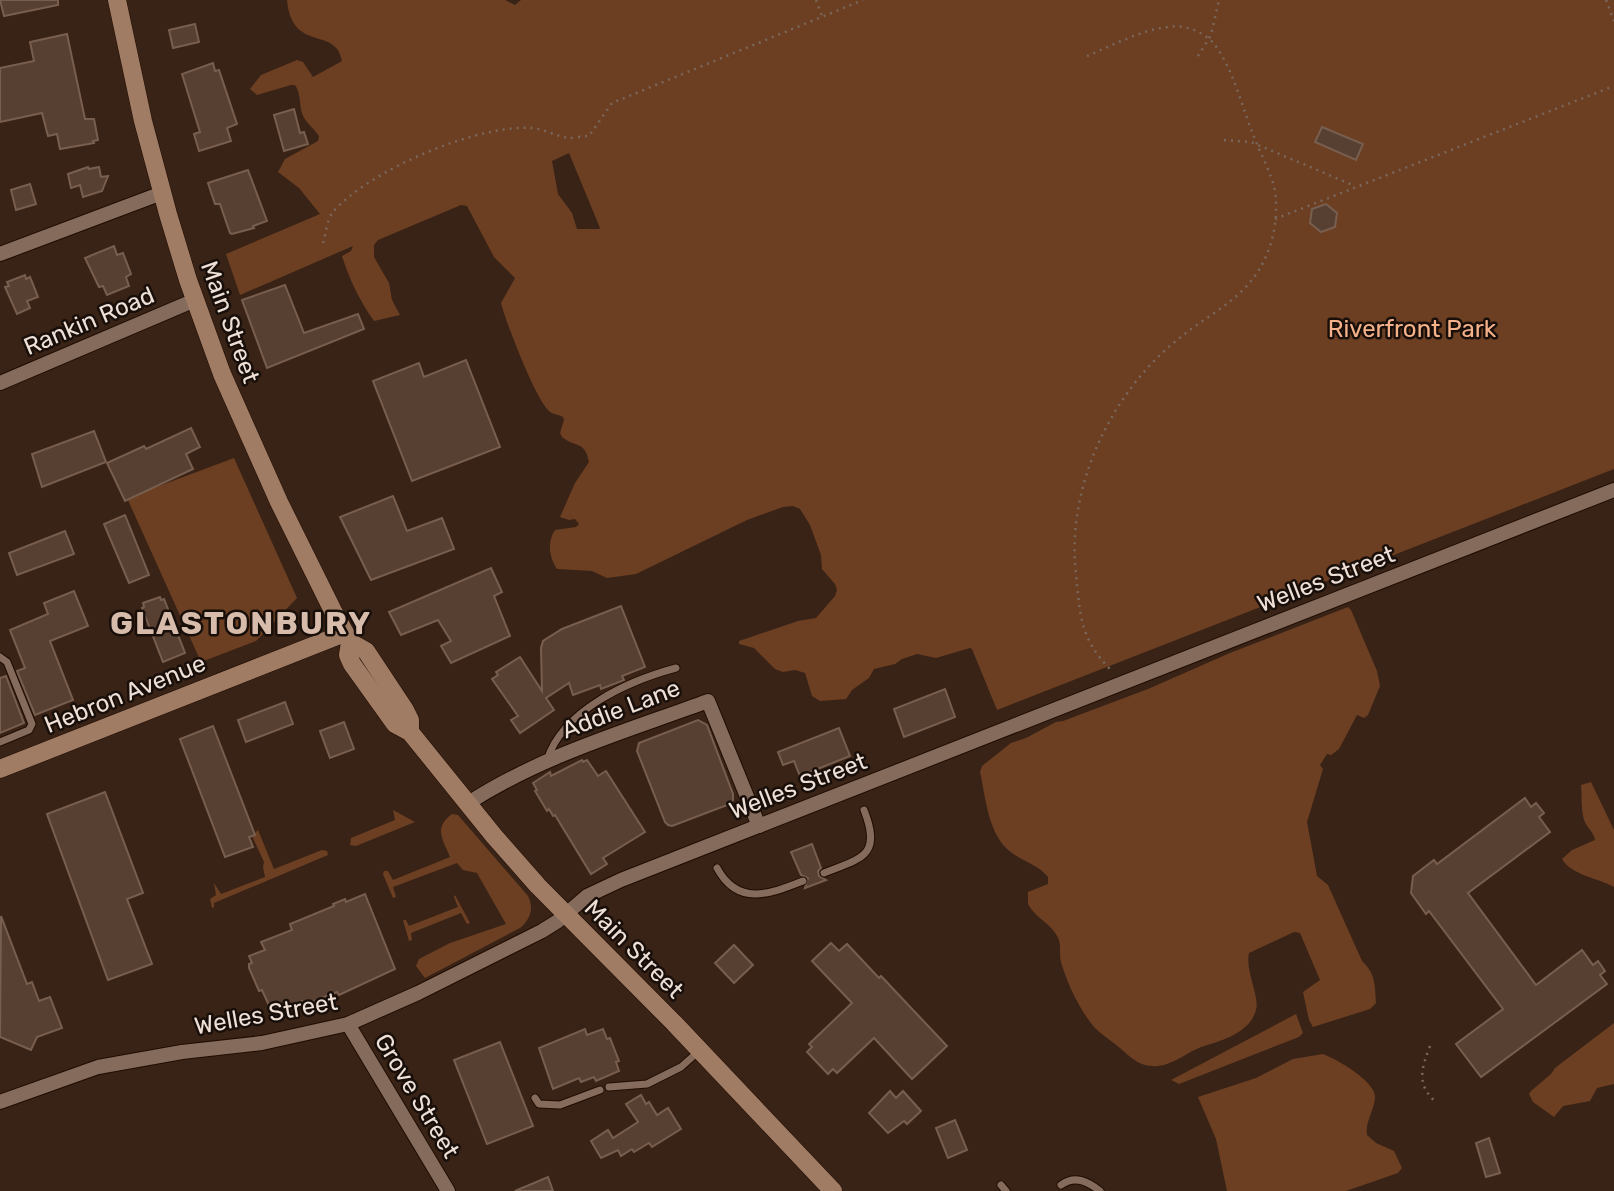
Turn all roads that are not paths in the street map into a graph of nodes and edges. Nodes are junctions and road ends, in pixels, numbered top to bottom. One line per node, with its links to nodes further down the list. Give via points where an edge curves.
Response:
1 (117, 0): 2 (main road, Main Street)
2 (162, 192): 3 (street); 4 (main road, Main Street)
3 (0, 254)
4 (195, 300): 5 (street, Rankin Road); 7 (main road, Main Street, via 258,457)
5 (0, 383)
6 (1614, 490): 15 (street, Welles Street)
7 (348, 637): 12 (main road, Hebron Avenue); 13 (main road, Main Street, via 349,660 364,684 395,724 411,732)
8 (0, 657): 10 (lane, via 11,670 32,724 29,730)
9 (676, 668): 11 (lane, via 609,694 589,707 555,743)
10 (0, 741)
11 (547, 761): 13 (street, Addie Lane, via 493,786); 15 (street, Addie Lane, via 708,701)
12 (0, 769)
13 (467, 804): 19 (main road, Main Street)
14 (864, 810): 17 (lane, via 872,831 870,847 859,858)
15 (758, 826): 19 (street, Welles Street, via 595,891)
16 (717, 868): 18 (lane, via 737,890 756,895)
17 (824, 873)
18 (803, 881)
19 (566, 915): 20 (street, Welles Street, via 455,975); 21 (main road, Main Street)
20 (348, 1024): 25 (street, Welles Street, via 262,1043 98,1067); 27 (street, Grove Street)
21 (699, 1050): 22 (lane, via 681,1067 647,1084); 28 (main road, Main Street)
22 (609, 1087)
23 (600, 1090): 24 (lane, via 551,1106 539,1104)
24 (535, 1098)
25 (0, 1102)
26 (1061, 1185): 29 (lane, via 1079,1179)
27 (448, 1191)
28 (832, 1191)
29 (1100, 1191)

